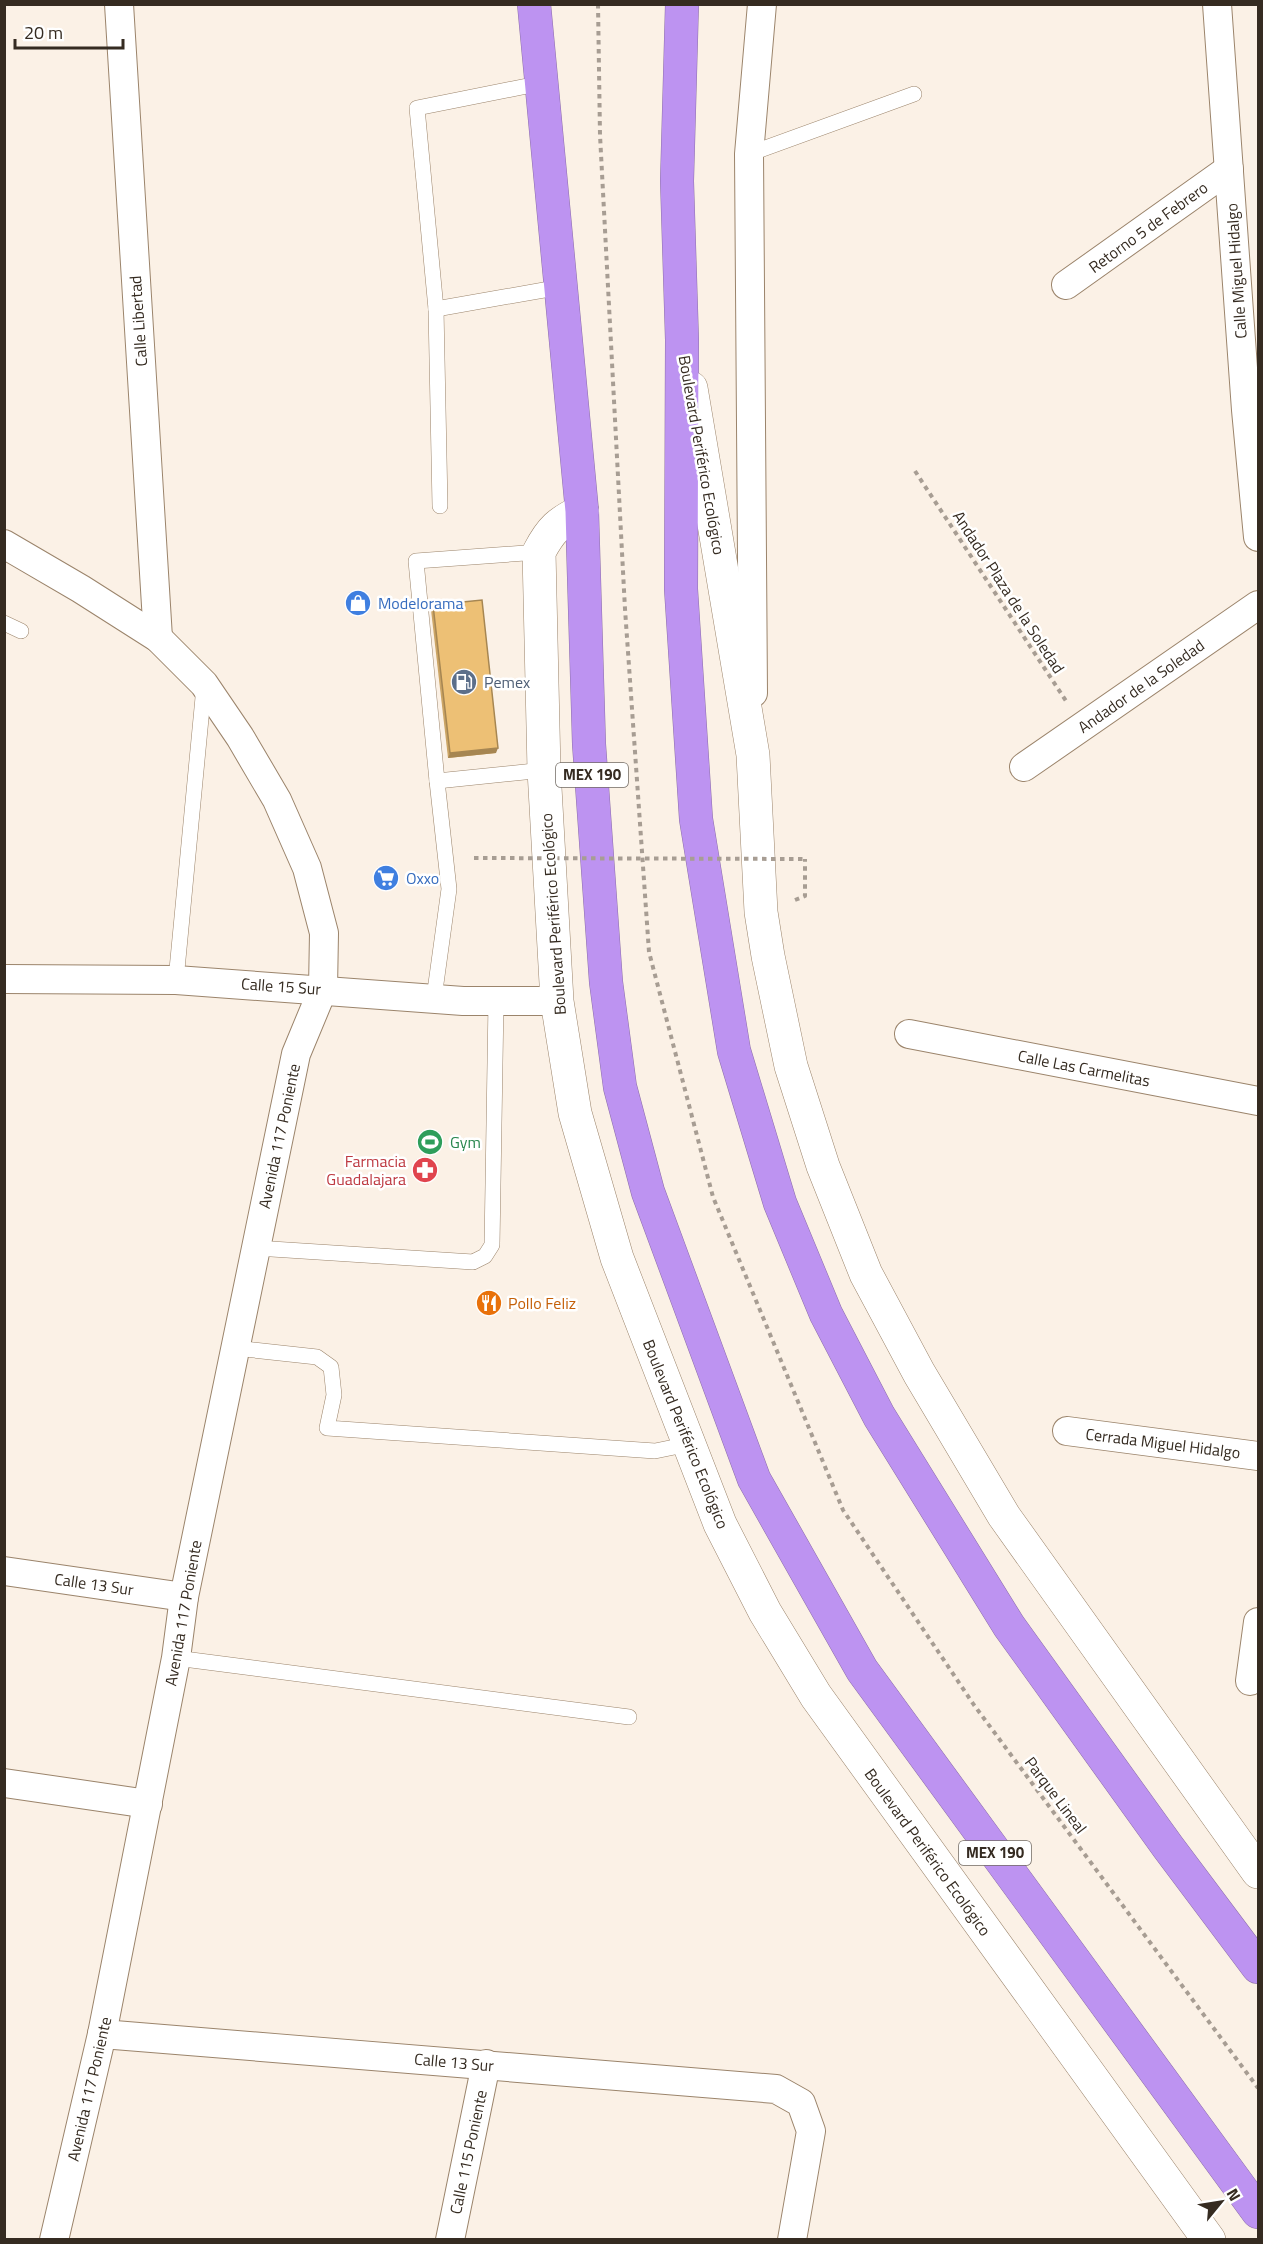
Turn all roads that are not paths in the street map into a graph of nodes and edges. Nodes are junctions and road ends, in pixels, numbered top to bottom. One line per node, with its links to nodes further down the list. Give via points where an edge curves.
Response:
1 (119, 4): 25 (street, Calle Libertad)
2 (522, 4): 7 (highway)
3 (534, 4): 7 (highway, MEX 190)
4 (682, 4): 15 (highway, Boulevard Periférico Ecológico, via 677,181)
5 (762, 4): 10 (street)
6 (1217, 4): 11 (street, Calle Miguel Hidalgo)
7 (538, 49): 8 (highway, MEX 190)
8 (542, 83): 13 (highway, MEX 190); 14 (lane, via 417,108)
9 (914, 94): 10 (lane)
10 (749, 154): 27 (street)
11 (1229, 169): 12 (street, Retorno 5 de Febrero); 16 (street, Calle Miguel Hidalgo)
12 (1066, 285)
13 (561, 287): 14 (lane); 18 (highway, MEX 190)
14 (436, 309): 17 (lane)
15 (682, 340): 27 (street, Boulevard Periférico Ecológico); 53 (highway, Boulevard Periférico Ecológico, via 681,590 696,819 734,1051 780,1203 826,1314 879,1416 1009,1626)
16 (1252, 410): 19 (street, Calle Miguel Hidalgo)
17 (440, 506)
18 (582, 511): 21 (street, via 564,519 550,532); 56 (highway, MEX 190, via 589,744 606,982 620,1087 648,1192 754,1479 862,1670)
19 (1258, 537)
20 (4, 544): 25 (street)
21 (539, 552): 29 (street, Boulevard Periférico Ecológico); 30 (lane, via 416,561)
22 (1258, 605): 28 (street, Andador de la Soledad)
23 (4, 623): 24 (lane)
24 (21, 631)
25 (158, 638): 26 (street)
26 (204, 684): 32 (lane); 33 (street, via 277,800 307,868 324,933)
27 (753, 755): 52 (street, Boulevard Periférico Ecológico, via 761,912 791,1066 866,1274 919,1373 1004,1516)
28 (1024, 767)
29 (543, 770): 30 (lane); 35 (street, Boulevard Periférico Ecológico)
30 (437, 781): 34 (lane, via 449,889)
31 (4, 979): 32 (street, Calle 15 Sur)
32 (176, 980): 33 (street, Calle 15 Sur)
33 (323, 989): 34 (street, Calle 15 Sur); 39 (street, Avenida 117 Poniente, via 296,1054)
34 (434, 998): 36 (street, Calle 15 Sur)
35 (557, 1001): 36 (street, Calle 15 Sur); 42 (street, Boulevard Periférico Ecológico, via 575,1113 617,1258)
36 (496, 1002): 39 (lane, via 492,1245 485,1256 473,1262)
37 (909, 1034): 38 (street, Calle Las Carmelitas)
38 (1258, 1101)
39 (256, 1248): 40 (street, Avenida 117 Poniente)
40 (236, 1348): 42 (lane, via 316,1357 331,1367 334,1395 327,1428 655,1451); 45 (street, Avenida 117 Poniente)
41 (1067, 1431): 43 (street, Cerrada Miguel Hidalgo)
42 (689, 1444): 60 (street, Boulevard Periférico Ecológico, via 720,1524 765,1612 816,1696)
43 (1258, 1456)
44 (4, 1570): 45 (street, Calle 13 Sur)
45 (184, 1597): 47 (street, Avenida 117 Poniente)
46 (1258, 1622): 48 (street)
47 (176, 1658): 49 (lane); 51 (street, Avenida 117 Poniente)
48 (1250, 1681)
49 (629, 1717)
50 (4, 1783): 51 (street)
51 (148, 1804): 54 (street, Avenida 117 Poniente)
52 (1258, 1872)
53 (1258, 1967)
54 (102, 2034): 55 (street, Calle 13 Sur); 57 (street, Avenida 117 Poniente)
55 (486, 2064): 58 (street, Calle 115 Poniente); 59 (street, Calle 13 Sur, via 776,2089 801,2103 811,2131)
56 (1258, 2212)
57 (54, 2240)
58 (450, 2240)
59 (792, 2240)
60 (1209, 2240)

